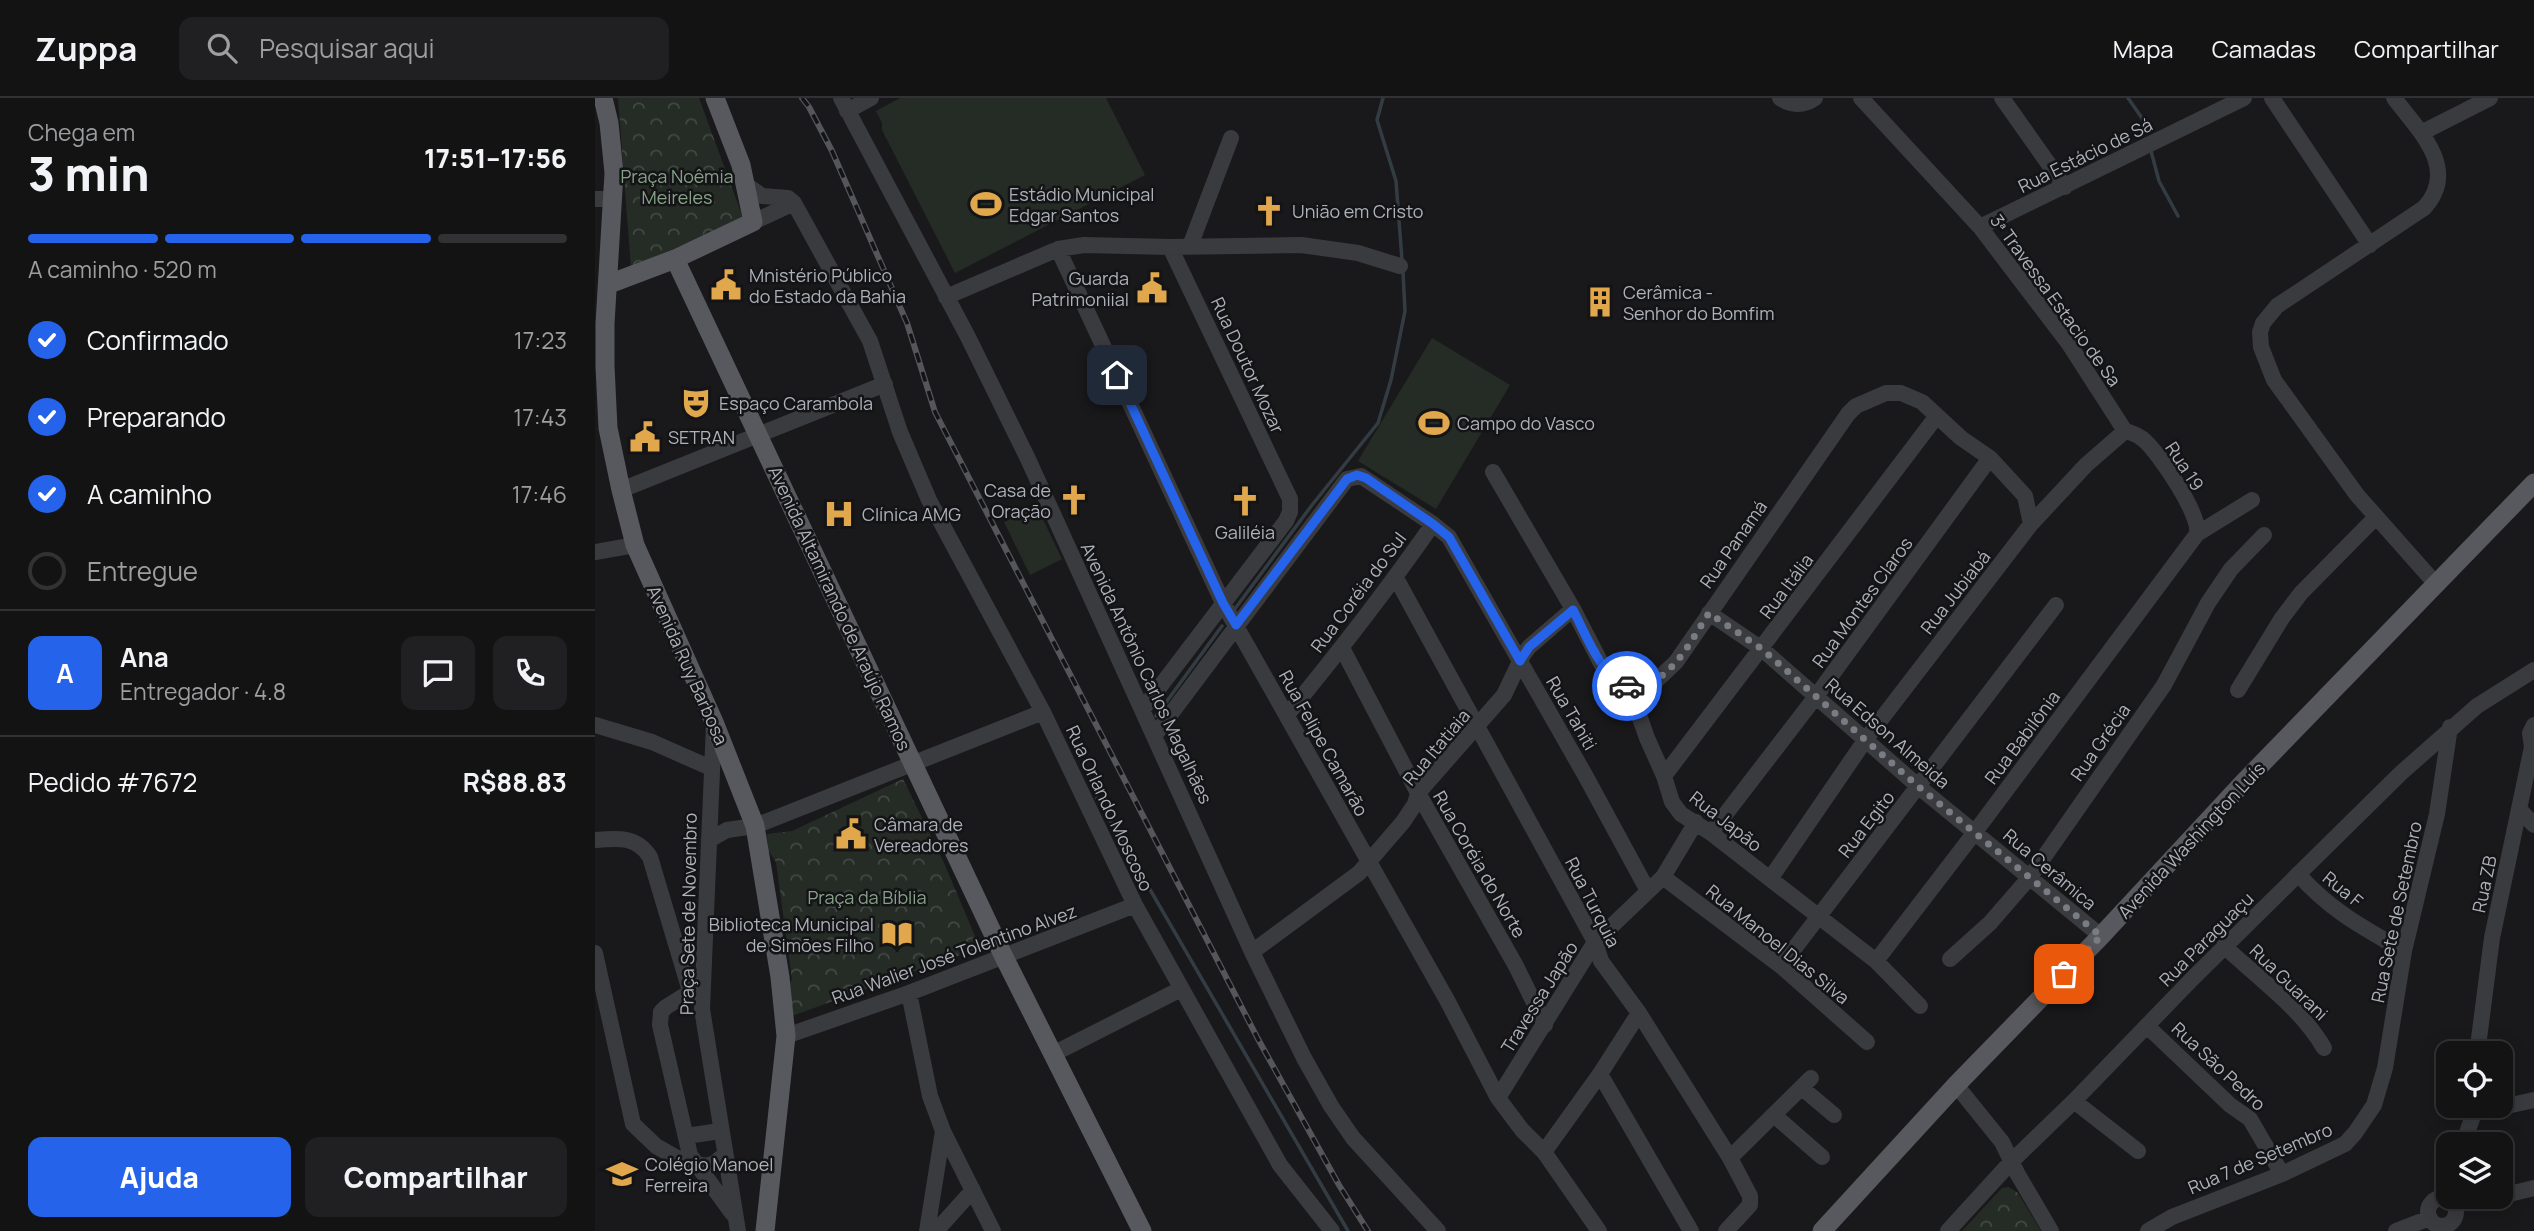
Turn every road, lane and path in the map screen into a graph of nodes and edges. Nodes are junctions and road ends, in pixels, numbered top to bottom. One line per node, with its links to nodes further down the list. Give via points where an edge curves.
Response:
1 (603, 98): 17 (main road, Avenida Ruy Barbosa, via 612,147)
2 (715, 98): 15 (main road)
3 (871, 98): 12 (street, Avenida Antônio Carlos Magalhães)
4 (1780, 98): 5 (street, via 1801,104)
5 (1815, 98)
6 (1861, 98): 20 (street, 3ª Travessa Estacio de Sa)
7 (2002, 98): 16 (street)
8 (2244, 98): 16 (street, Rua Estácio de Sá)
9 (2272, 98): 21 (street)
10 (2395, 98): 13 (street)
11 (2490, 98): 13 (street)
12 (844, 105): 28 (street, Avenida Antônio Carlos Magalhães)
13 (2421, 133): 21 (street, via 2436,159 2439,175 2434,197)
14 (1231, 138): 22 (street)
15 (745, 184): 18 (street, via 762,196); 19 (main road)
16 (2065, 187): 20 (street, Rua Estácio de Sá)
17 (604, 199): 27 (main road, Avenida Ruy Barbosa)
18 (795, 203): 19 (street); 29 (street, Rua Orlando Moscoso, via 857,314)
19 (753, 222): 25 (main road)
20 (1980, 227): 33 (street, 3ª Travessa Estacio de Sa, via 2069,344)
21 (2369, 245): 40 (street, via 2277,306 2260,332 2274,380)
22 (1190, 246): 23 (street); 26 (street, via 1301,245 1358,253)
23 (1170, 247): 24 (street, via 1084,245); 49 (street, Rua Doutor Mozar, via 1290,499 1286,521)
24 (1058, 249): 28 (street); 49 (street, Rua Felipe Camarão)
25 (675, 259): 27 (main road); 34 (main road, Avenida Altamirando de Araújo Ramos)
26 (1399, 265)
27 (609, 284): 32 (main road, Avenida Ruy Barbosa, via 604,347)
28 (946, 297): 61 (street, Avenida Antônio Carlos Magalhães, via 1028,459)
29 (885, 384): 34 (street); 62 (street, Rua Orlando Moscoso, via 929,500)
30 (595, 414): 32 (street)
31 (1936, 417): 35 (street); 52 (street, Rua Panamá, via 1922,402 1901,393 1886,393 1856,406); 55 (street, Rua Itália)
32 (608, 429): 37 (main road, Avenida Ruy Barbosa)
33 (2125, 431): 42 (street); 43 (street, Rua 19, via 2144,439 2162,462 2191,510)
34 (758, 434): 37 (street); 72 (main road, Avenida Altamirando de Araújo Ramos)
35 (1990, 458): 42 (street, via 2025,496); 60 (street, Rua Montes Claros)
36 (1493, 472): 51 (street)
37 (621, 490): 45 (main road, Avenida Ruy Barbosa)
38 (2532, 490): 48 (main road, Avenida Washington Luís)
39 (2252, 500): 43 (street)
40 (2376, 517): 48 (street); 59 (street, via 2301,593)
41 (1433, 524): 47 (street, Rua Coréia do Sul); 53 (street, Rua Tahiti, via 1366,478 1347,479); 56 (street, Rua Tahiti, via 1449,537)
42 (2031, 524): 70 (street, Rua Jubiabá)
43 (2197, 534): 81 (street, Rua Babilônia)
44 (2265, 535): 88 (street, Rua Grécia, via 2231,569 2164,685)
45 (635, 545): 46 (street); 64 (main road, Avenida Ruy Barbosa)
46 (595, 552)
47 (1396, 578): 54 (street, Rua Coréia do Sul); 68 (street, Rua Turquia)
48 (2435, 583): 93 (main road, Avenida Washington Luís)
49 (1223, 603): 53 (street, Rua Felipe Camarão); 61 (street)
50 (2056, 605): 75 (street, Rua Egito)
51 (1573, 610): 56 (street, Rua Itatiaia, via 1529,647); 58 (street, via 1602,665)
52 (1709, 613): 55 (street, Rua Edson Almeida); 58 (street, Rua Panamá, via 1667,673)
53 (1236, 625): 63 (street, Rua Felipe Camarão); 69 (street)
54 (1342, 648): 63 (street, Rua Coréia do Sul); 76 (street, Rua Coréia do Norte)
55 (1762, 649): 60 (street, Rua Edson Almeida); 74 (street, Rua Itália)
56 (1520, 661): 68 (street, Rua Itatiaia, via 1510,685); 90 (street, Rua Tahiti)
57 (2534, 670): 67 (street, Rua Paraguaçu)
58 (1629, 687): 74 (street, Rua Japão)
59 (2238, 691)
60 (1817, 695): 70 (street, Rua Edson Almeida); 82 (street, Rua Montes Claros)
61 (1143, 709): 69 (street, Avenida Antônio Carlos Magalhães)
62 (1043, 712): 72 (street); 91 (street, Rua Orlando Moscoso)
63 (1287, 715): 85 (street, Rua Felipe Camarão)
64 (714, 722): 73 (street, Praça Sete de Novembro); 80 (main road, Avenida Ruy Barbosa)
65 (595, 725): 73 (street, via 652,742)
66 (2534, 725): 71 (street, Rua ZB, via 2530,733)
67 (2450, 727): 86 (street, Rua Paraguaçu); 96 (street, Rua Sete de Setembro, via 2437,814)
68 (1477, 728): 76 (street, Rua Itatiaia); 94 (street, Rua Turquia)
69 (1155, 735): 97 (street, Avenida Antônio Carlos Magalhães)
70 (1866, 739): 75 (street, Rua Edson Almeida); 89 (street, Rua Jubiabá)
71 (2533, 748): 77 (street, Rua ZB)
72 (914, 763): 80 (street); 99 (main road, Avenida Altamirando de Araújo Ramos)
73 (711, 768): 84 (street, Praça Sete de Novembro)
74 (1664, 776): 78 (street, Rua Japão, via 1672,802)
75 (1919, 787): 81 (street, Rua Edson Almeida); 92 (street, Rua Egito)
76 (1418, 793): 85 (street, Rua Itatiaia, via 1403,822); 108 (street, Rua Coréia do Norte)
77 (2519, 809): 79 (street); 111 (street, Rua ZB, via 2492,938)
78 (1696, 822): 82 (street, Rua Japão); 87 (street, Travessa Japão)
79 (2534, 825)
80 (755, 827): 84 (street, via 727,830); 110 (main road, Avenida Ruy Barbosa)
81 (1975, 832): 88 (street, Rua Cerâmica); 101 (street, Rua Babilônia)
82 (1711, 833): 89 (street, Rua Japão)
83 (595, 840): 103 (street, via 637,842 650,857)
84 (709, 840): 103 (street, Praça Sete de Novembro)
85 (1368, 861): 97 (street, Rua Itatiaia, via 1341,888); 117 (street, Rua Felipe Camarão)
86 (2298, 874): 95 (street, Rua Paraguaçu); 96 (street, Rua F, via 2335,910)
87 (1663, 877): 90 (street, Travessa Japão); 102 (street, Rua Manoel Dias Silva)
88 (2030, 877): 93 (street, Rua Cerâmica); 100 (street, Rua Grécia)
89 (1770, 879): 92 (street, Rua Japão)
90 (1649, 891): 94 (street, Travessa Japão)
91 (1135, 905): 99 (street, Rua Walier José Tolentino Alvez); 104 (street, Rua Orlando Moscoso)
92 (1819, 917): 101 (street, Rua Japão); 102 (street, Rua Egito)
93 (2101, 936): 116 (main road, Avenida Washington Luís)
94 (1595, 942): 107 (street, Rua Turquia, via 1601,961); 108 (street, Travessa Japão)
95 (2224, 946): 109 (street, Rua Paraguaçu); 113 (street, Rua Guarani, via 2314,1030)
96 (2405, 951): 121 (street, Rua Sete de Setembro)
97 (1252, 952): 149 (street, Avenida Antônio Carlos Magalhães, via 1331,1106 1353,1138)
98 (595, 953): 133 (street, via 633,1124 668,1154)
99 (1004, 957): 105 (street, Rua Walier José Tolentino Alvez); 114 (main road, Avenida Altamirando de Araújo Ramos)
100 (1950, 959)
101 (1876, 961): 106 (street, Rua Japão)
102 (1781, 966): 112 (street, Rua Manoel Dias Silva)
103 (696, 988): 124 (street, Praça Sete de Novembro); 126 (street, via 666,1007 659,1019)
104 (1181, 989): 114 (street); 148 (street, Rua Orlando Moscoso, via 1280,1165)
105 (909, 993): 110 (street, Rua Walier José Tolentino Alvez); 125 (street, via 924,1075)
106 (1920, 1006)
107 (1639, 1013): 115 (street); 131 (street, Rua Turquia)
108 (1545, 1025): 117 (street, Travessa Japão)
109 (2147, 1026): 119 (street, Rua Paraguaçu); 134 (street, Rua São Pedro, via 2250,1119)
110 (786, 1036): 143 (main road, Avenida Ruy Barbosa)
111 (2479, 1041)
112 (1867, 1042)
113 (2324, 1048)
114 (1053, 1054): 147 (main road, Avenida Altamirando de Araújo Ramos)
115 (1600, 1074): 128 (street); 151 (street)
116 (1956, 1085): 132 (street, via 1994,1130); 153 (main road, Avenida Washington Luís)
117 (1498, 1098): 128 (street, Rua Felipe Camarão)
118 (2534, 1100): 120 (street)
119 (2074, 1101): 127 (street); 132 (street, Rua Paraguaçu)
120 (2513, 1104)
121 (2374, 1105): 134 (street, Rua 7 de Setembro, via 2344,1144)
122 (1834, 1115): 123 (street, via 1806,1083)
123 (1775, 1116): 130 (street); 131 (street)
124 (720, 1131): 126 (street); 129 (street, Praça Sete de Novembro)
125 (943, 1131): 136 (street); 144 (street)
126 (685, 1136): 133 (street)
127 (2138, 1151)
128 (1544, 1152): 150 (street, Rua Felipe Camarão)
129 (724, 1154): 133 (street, via 711,1165); 141 (street, Praça Sete de Novembro)
130 (1822, 1157)
131 (1730, 1158): 152 (street, Rua Turquia, via 1752,1203)
132 (2011, 1162): 154 (street, Rua Paraguaçu); 155 (street)
133 (696, 1165): 141 (street)
134 (2282, 1174): 156 (street, Rua 7 de Setembro, via 2181,1213)
135 (2534, 1188): 137 (street)
136 (973, 1190): 145 (street); 146 (street)
137 (2513, 1194)
138 (2436, 1201): 140 (street)
139 (2454, 1209): 142 (street)
140 (2430, 1217): 142 (street); 157 (street)
141 (737, 1224)
142 (2449, 1228)
143 (765, 1231)
144 (926, 1231)
145 (936, 1231)
146 (993, 1231)
147 (1142, 1231)
148 (1332, 1231)
149 (1438, 1231)
150 (1599, 1231)
151 (1691, 1231)
152 (1726, 1231)
153 (1822, 1231)
154 (1948, 1231)
155 (2051, 1231)
156 (2148, 1231)
157 (2396, 1231)

